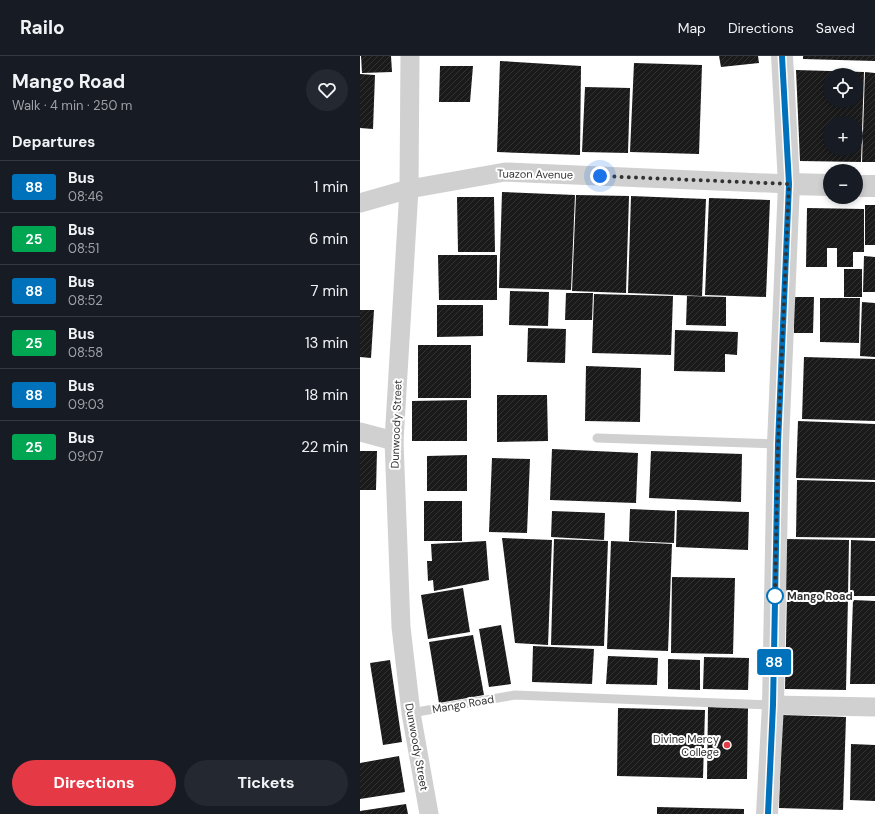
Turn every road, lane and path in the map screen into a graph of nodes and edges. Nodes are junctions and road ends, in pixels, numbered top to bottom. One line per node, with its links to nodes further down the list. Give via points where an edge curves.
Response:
1 (410, 56): 7 (street, Dunwoody Street)
2 (782, 56): 3 (street)
3 (789, 184): 4 (street, Tuazon Avenue); 7 (street, Tuazon Avenue, via 504,172); 12 (street)
4 (823, 185)
5 (863, 186): 6 (street)
6 (875, 186)
7 (409, 189): 8 (street, Tuazon Avenue); 11 (street, Dunwoody Street)
8 (360, 203)
9 (360, 432): 11 (street)
10 (597, 438): 12 (lane)
11 (394, 441): 15 (street, Dunwoody Street, via 401,627)
12 (778, 444): 13 (street)
13 (773, 705): 14 (street, Mango Road); 15 (lane, Mango Road, via 515,695); 17 (street)
14 (875, 707)
15 (411, 713): 16 (street, Dunwoody Street)
16 (429, 814)
17 (768, 814)

